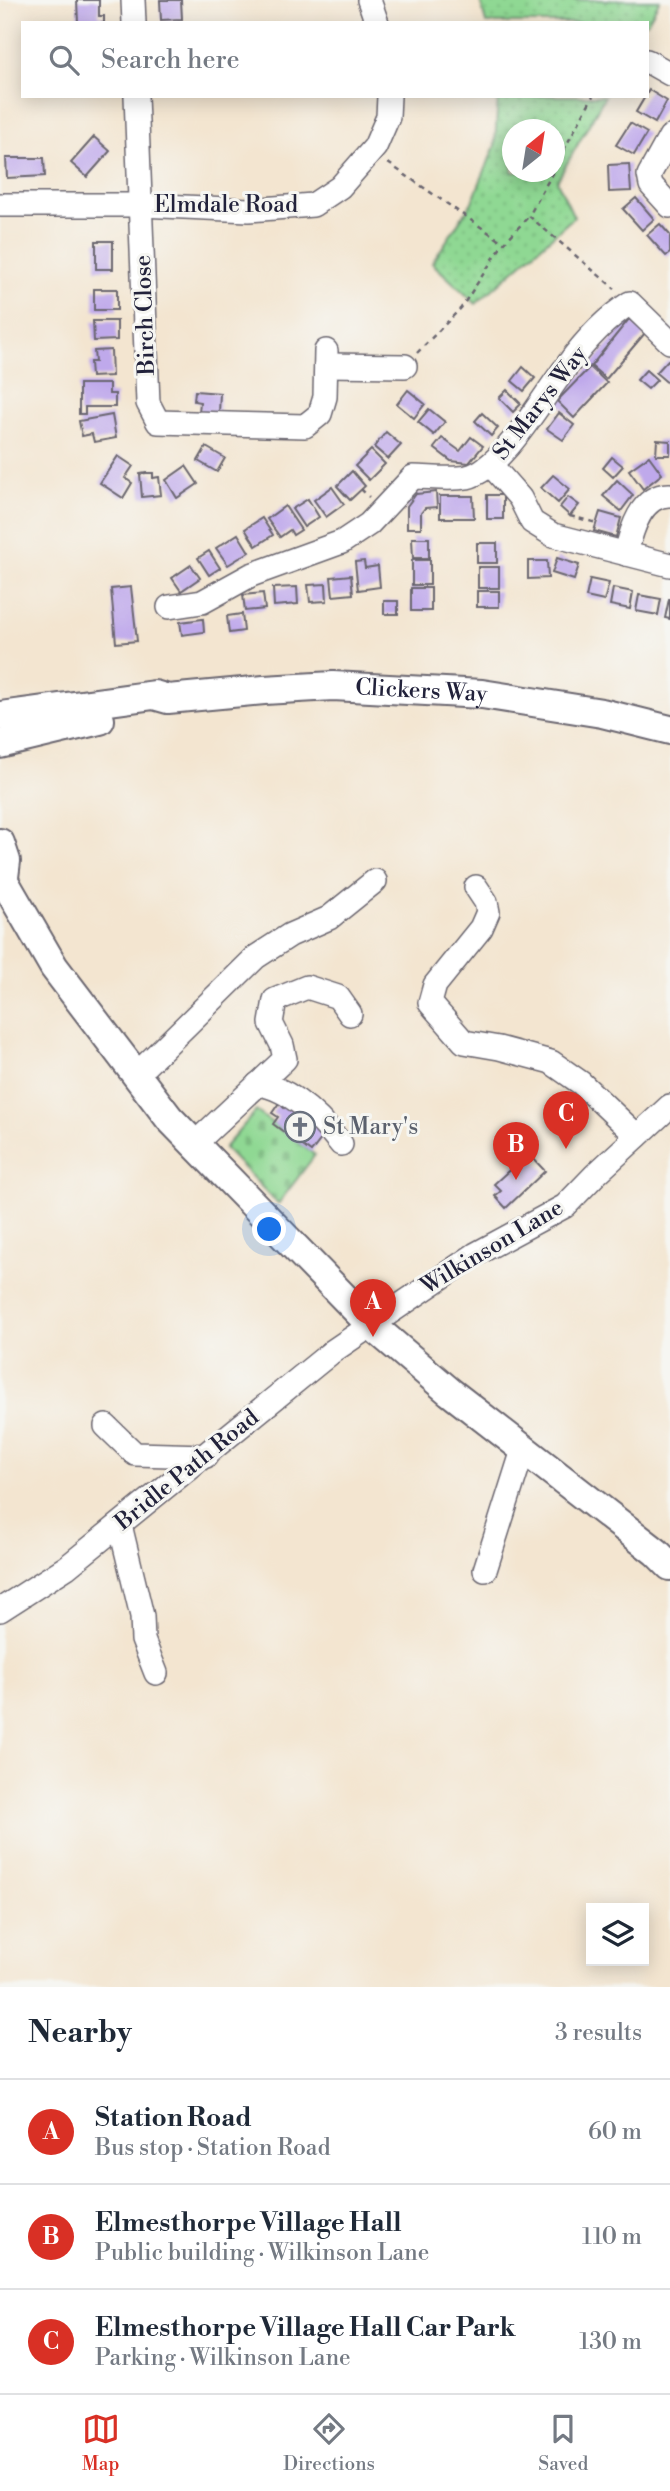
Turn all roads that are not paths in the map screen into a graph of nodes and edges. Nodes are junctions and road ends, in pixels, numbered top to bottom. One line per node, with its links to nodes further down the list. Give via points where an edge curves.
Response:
1 (133, 0): 3 (street)
2 (369, 0): 4 (street)
3 (134, 21)
4 (376, 21)
5 (649, 62): 6 (street)
6 (670, 75)
7 (136, 98): 11 (street, Birch Close)
8 (389, 98): 11 (street, Elmdale Road, via 388,117 371,151 340,187 313,205 249,210)
9 (670, 137): 12 (street, via 649,175 650,185)
10 (0, 205): 11 (street, Elmdale Road)
11 (141, 205): 14 (street, Birch Close, via 148,403 158,422 305,426 320,414 326,358)
12 (670, 206)
13 (670, 342): 15 (street, St Marys Way, via 630,303 610,316)
14 (405, 366)
15 (491, 466): 17 (street, via 520,498 532,522 553,535); 19 (street, St Marys Way, via 467,477 413,477 369,524 342,542 251,575 202,602)
16 (670, 495): 17 (street, via 662,495 641,510)
17 (625, 554): 18 (street)
18 (670, 565)
19 (169, 607)
20 (167, 699): 21 (main road, Clickers Way, via 155,695); 22 (main road, Clickers Way, via 333,686 469,694 602,713); 23 (main road, Clickers Way, via 159,708)
21 (0, 716)
22 (670, 730)
23 (0, 744)
24 (0, 843): 25 (main road, via 6,861)
25 (2, 875): 29 (main road, via 54,967)
26 (375, 881): 29 (street, via 329,918 256,957 146,1065)
27 (476, 887): 32 (street, via 488,912 481,928 435,985 430,1003 464,1042 551,1062 581,1083)
28 (350, 1014): 30 (street, via 338,997 307,987 275,1000 271,1023 285,1059)
29 (134, 1071): 33 (main road)
30 (258, 1084): 33 (street); 34 (street, via 285,1093 328,1127)
31 (670, 1106): 32 (street, Wilkinson Lane)
32 (637, 1136): 35 (street, Wilkinson Lane, via 565,1206 476,1254)
33 (193, 1143): 35 (main road)
34 (341, 1144)
35 (370, 1324): 37 (main road); 38 (street, Bridle Path Road)
36 (106, 1426): 38 (street, via 135,1454)
37 (523, 1450): 40 (main road); 41 (street)
38 (206, 1456): 39 (street, Bridle Path Road)
39 (120, 1525): 42 (street, Bridle Path Road, via 67,1567); 43 (street, via 142,1616 143,1640)
40 (670, 1566)
41 (485, 1570)
42 (0, 1610)
43 (156, 1673)

